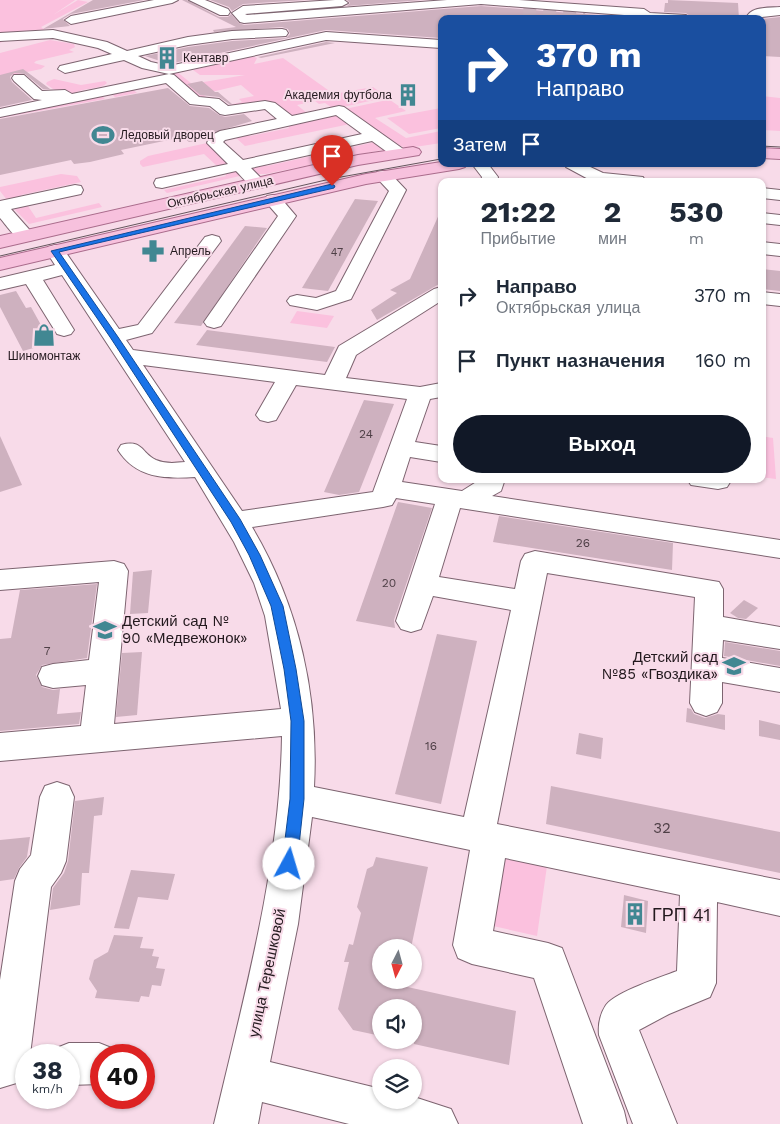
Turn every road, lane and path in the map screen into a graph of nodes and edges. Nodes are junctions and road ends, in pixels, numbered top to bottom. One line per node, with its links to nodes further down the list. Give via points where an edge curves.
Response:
1 (126, 0): 11 (street)
2 (172, 0): 19 (street)
3 (195, 0): 12 (street)
4 (243, 0): 5 (street)
5 (272, 0)
6 (477, 0): 13 (street); 14 (street)
7 (581, 0): 8 (street)
8 (599, 0)
9 (625, 0): 13 (street)
10 (338, 1): 14 (street); 14 (street, via 238,13 244,19)
11 (107, 2): 19 (street)
12 (219, 6)
13 (644, 10): 17 (street)
14 (354, 11)
15 (780, 11): 18 (street)
16 (523, 14): 20 (street, via 475,10)
17 (684, 15)
18 (753, 15)
19 (71, 20): 22 (street)
20 (252, 31): 21 (street, via 223,28); 23 (street, via 381,26); 29 (street)
21 (191, 33)
22 (54, 34): 24 (street); 29 (street)
23 (438, 34)
24 (1, 38)
25 (317, 41): 26 (street, via 335,36); 27 (street, via 248,43); 28 (street); 30 (street, via 310,50); 32 (street)
26 (438, 44)
27 (189, 51)
28 (438, 52)
29 (125, 54): 31 (street, via 98,61); 32 (street, via 147,65)
30 (272, 57)
31 (62, 64)
32 (169, 70): 33 (street, via 64,94 39,96)
33 (19, 78)
34 (235, 93): 35 (street, via 240,97)
35 (214, 102): 36 (street, via 194,101 169,78); 37 (street, via 225,111 270,106)
36 (0, 113)
37 (289, 121): 38 (street, via 314,109 339,110); 45 (street, via 215,139 215,143)
38 (374, 136): 43 (street); 45 (street)
39 (766, 139): 40 (main road)
40 (780, 140)
41 (432, 149): 43 (main road, Октябрьская улица)
42 (766, 153): 44 (main road)
43 (400, 154): 53 (main road, Октябрьская улица, via 358,160)
44 (780, 154)
45 (239, 166): 52 (street); 53 (street)
46 (440, 167): 49 (main road, Октябрьская улица)
47 (482, 167): 50 (street)
48 (574, 171): 51 (street)
49 (382, 176): 57 (main road, Октябрьская улица); 71 (street, via 398,190 355,284 344,295 317,304)
50 (490, 178)
51 (598, 178)
52 (162, 183)
53 (258, 183): 61 (main road, Октябрьская улица)
54 (75, 190): 58 (street)
55 (766, 194): 56 (street)
56 (780, 195)
57 (273, 200): 66 (main road, Октябрьская улица); 72 (street, via 288,216)
58 (0, 207): 61 (street)
59 (766, 219): 60 (street)
60 (780, 220)
61 (34, 234): 63 (main road, Октябрьская улица); 66 (main road, улица Терешковой)
62 (212, 241): 74 (street, via 145,329)
63 (0, 242)
64 (766, 249): 65 (street)
65 (780, 250)
66 (61, 260): 67 (main road, Октябрьская улица); 68 (street); 74 (street, улица Терешковой)
67 (0, 264)
68 (32, 276): 69 (street); 73 (street)
69 (0, 284)
70 (438, 295): 77 (street, via 347,351)
71 (297, 301)
72 (214, 322)
73 (64, 330)
74 (114, 337): 75 (street, улица Терешковой)
75 (127, 356): 76 (street); 83 (street, улица Терешковой)
76 (289, 376): 77 (street); 79 (street)
77 (333, 382): 78 (street)
78 (431, 392): 80 (street)
79 (268, 415)
80 (401, 448): 82 (street); 85 (street)
81 (130, 450): 83 (street, via 146,465 169,471)
82 (438, 454)
83 (202, 469): 87 (street, улица Терешковой)
84 (492, 483): 86 (street)
85 (387, 488): 86 (street); 87 (street, via 383,499)
86 (457, 500): 88 (street); 90 (street)
87 (236, 521): 100 (street, улица Терешковой, via 277,606)
88 (780, 549)
89 (0, 580): 96 (street, via 114,571)
90 (423, 584): 91 (street); 92 (street)
91 (527, 602): 93 (street, via 535,561 709,589); 105 (street)
92 (411, 621)
93 (708, 626): 94 (street); 95 (street)
94 (780, 638)
95 (707, 667): 98 (street); 99 (street)
96 (103, 671): 97 (street); 101 (street)
97 (53, 676)
98 (780, 680)
99 (706, 704)
100 (298, 721): 101 (street); 104 (street, улица Терешковой)
101 (96, 738): 102 (street)
102 (0, 747)
103 (58, 797): 108 (street, via 48,861 33,881)
104 (297, 799): 105 (street); 109 (street, улица Терешковой, via 289,864)
105 (483, 837): 106 (street); 112 (street, via 472,945 548,962)
106 (699, 882): 107 (street); 113 (street, via 696,983 630,1011 620,1019 618,1026)
107 (780, 898)
108 (11, 1066)
109 (246, 1077): 110 (street, улица Терешковой); 111 (street)
110 (236, 1124)
111 (436, 1124)
112 (605, 1124)
113 (656, 1124)

